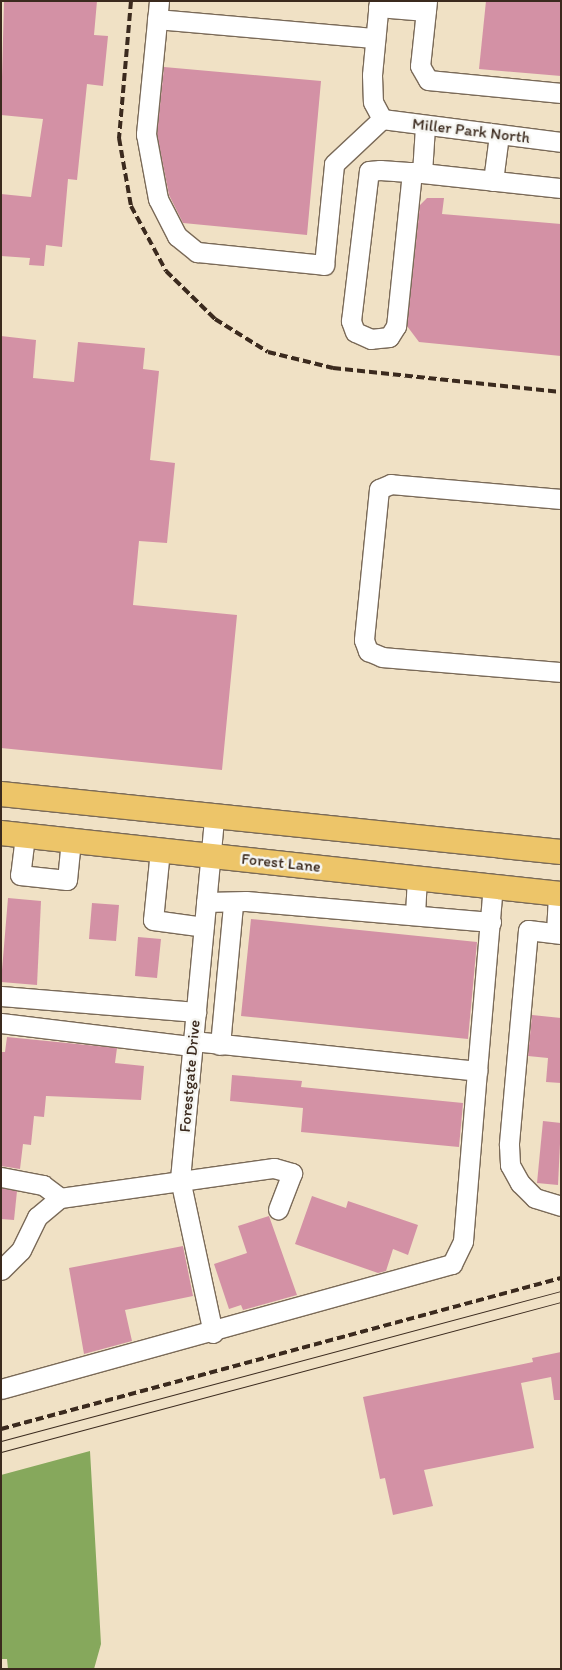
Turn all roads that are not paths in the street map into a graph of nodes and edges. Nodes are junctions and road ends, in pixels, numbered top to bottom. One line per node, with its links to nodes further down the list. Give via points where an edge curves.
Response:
1 (379, 4): 2 (street); 4 (street)
2 (427, 6): 5 (street, via 420,66 428,80)
3 (158, 10): 4 (street); 6 (street, via 146,134 158,199 177,236 197,252 324,265 334,164)
4 (375, 38): 6 (street, via 373,102)
5 (561, 93)
6 (382, 119): 7 (street, Miller Park North)
7 (425, 126): 8 (street, Miller Park North); 10 (street)
8 (499, 135): 9 (street, Miller Park North); 11 (street)
9 (561, 142)
10 (417, 172): 10 (street, via 369,171 351,321 355,332 371,339 389,336 396,326); 11 (street)
11 (493, 181): 12 (street)
12 (561, 188)
13 (561, 499): 14 (street, via 391,484 379,489 364,640 368,651 382,657)
14 (561, 672)
15 (1, 794): 16 (main road)
16 (214, 817): 19 (main road); 23 (street, Forestgate Drive)
17 (1, 833): 18 (main road, Forest Lane)
18 (25, 836): 20 (main road, Forest Lane); 20 (street, via 20,874 67,880)
19 (420, 839): 22 (main road); 24 (main road)
20 (70, 840): 21 (main road, Forest Lane)
21 (160, 850): 23 (main road, Forest Lane); 31 (street, via 153,920)
22 (561, 852)
23 (210, 856): 24 (main road, Forest Lane); 27 (street, Forestgate Drive)
24 (417, 877): 25 (main road, Forest Lane); 29 (street)
25 (493, 886): 26 (main road, Forest Lane); 30 (street)
26 (559, 894): 32 (street)
27 (206, 902): 28 (street); 31 (street, Forestgate Drive)
28 (233, 905): 29 (street, via 246,901); 37 (street)
29 (415, 915): 30 (street)
30 (491, 922): 38 (street)
31 (204, 927): 34 (street, Forestgate Drive)
32 (558, 933): 42 (street, via 528,930 509,1145 510,1165 520,1183 535,1198)
33 (1, 996): 34 (street)
34 (196, 1012): 36 (street, Forestgate Drive)
35 (1, 1023): 36 (street)
36 (193, 1044): 37 (street); 40 (street, Forestgate Drive)
37 (220, 1045): 38 (street)
38 (477, 1071): 45 (street, via 463,1241 452,1264)
39 (1, 1177): 41 (street, via 43,1185)
40 (180, 1179): 41 (street); 43 (street, via 254,1168 292,1174); 45 (street, Forestgate Drive)
41 (60, 1198): 44 (street, via 37,1217 21,1250)
42 (561, 1206)
43 (278, 1209)
44 (1, 1270)
45 (213, 1333): 46 (street)
46 (1, 1388)

